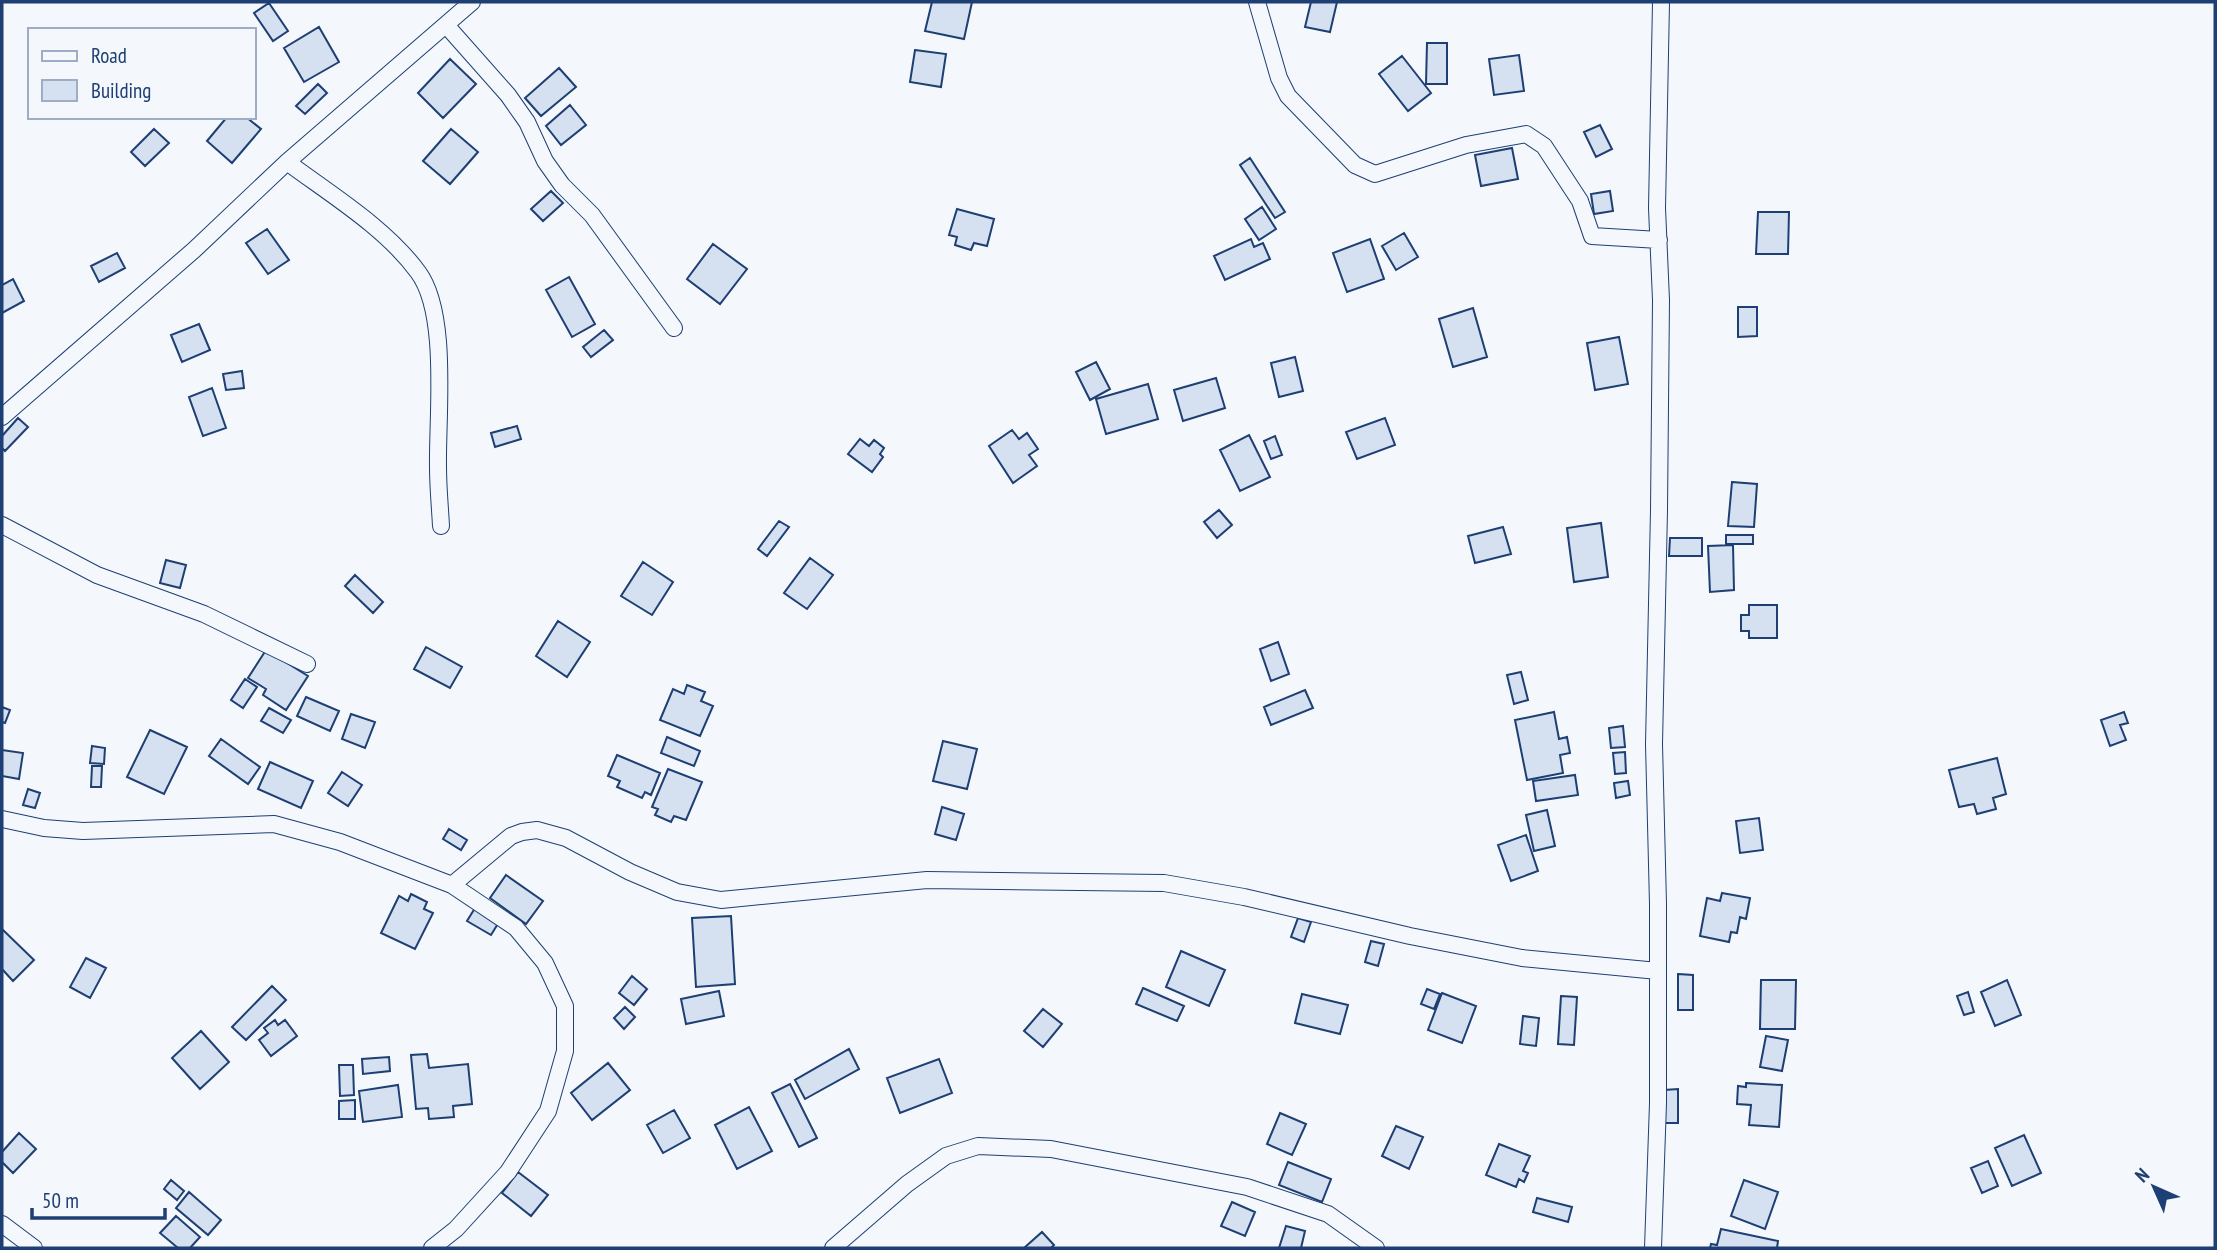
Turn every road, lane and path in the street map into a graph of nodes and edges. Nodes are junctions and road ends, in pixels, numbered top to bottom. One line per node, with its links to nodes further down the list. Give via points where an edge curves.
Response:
1 (472, 2): 4 (street)
2 (1257, 2): 6 (street, via 1288,96 1355,165 1374,174 1466,145 1526,134 1544,146 1580,201 1592,236)
3 (1661, 2): 6 (street)
4 (446, 24): 5 (street); 7 (street, via 508,96 556,177 592,215)
5 (287, 162): 8 (street, via 194,250); 10 (street, via 397,249 419,273 433,304 438,343)
6 (1659, 240): 14 (street, via 1654,744)
7 (674, 328)
8 (2, 417)
9 (2, 525): 11 (street, via 97,575 204,614)
10 (441, 526)
11 (307, 664)
12 (2, 819): 13 (street, via 83,831 274,824 340,842)
13 (452, 885): 14 (street, via 511,836 537,830 566,838 677,892 721,900 927,880 1164,883 1522,957); 17 (street, via 516,928 545,963 565,1006 565,1051 548,1111 514,1162 456,1230)
14 (1658, 971): 20 (street)
15 (2, 1224): 16 (street)
16 (34, 1248)
17 (432, 1248)
18 (834, 1248): 19 (street, via 936,1163 978,1146 1051,1149 1247,1187 1328,1214)
19 (1376, 1248)
20 (1653, 1248)

